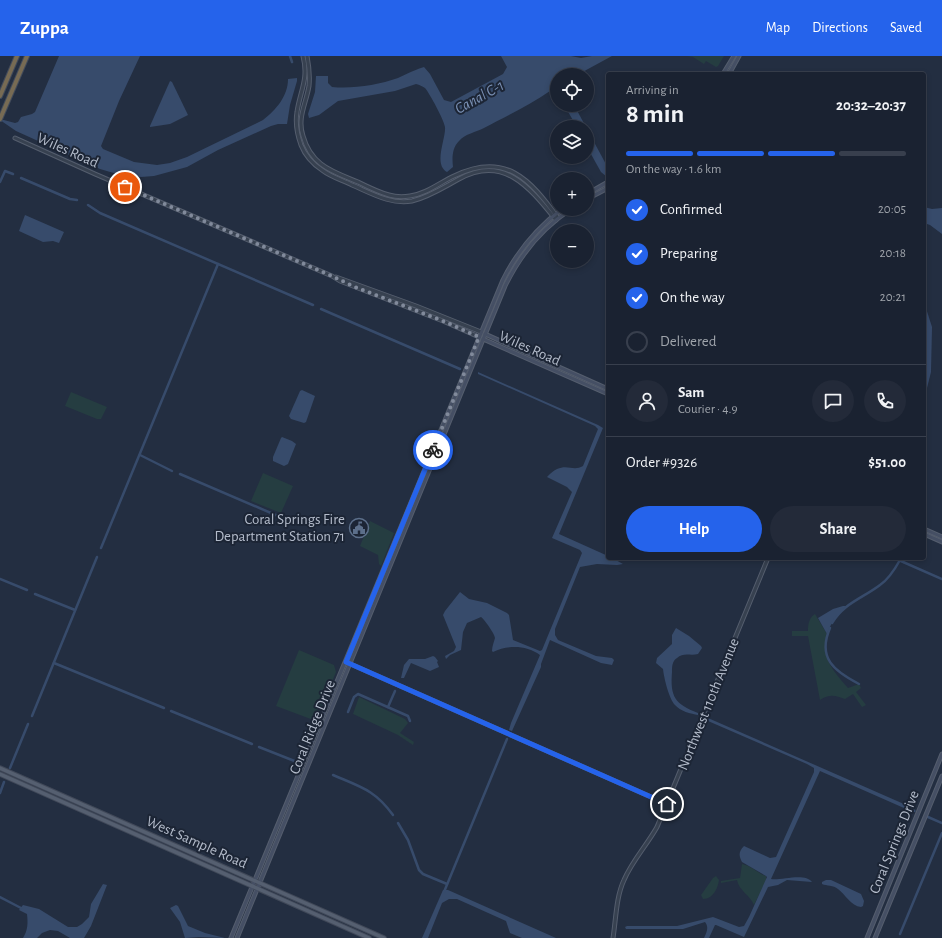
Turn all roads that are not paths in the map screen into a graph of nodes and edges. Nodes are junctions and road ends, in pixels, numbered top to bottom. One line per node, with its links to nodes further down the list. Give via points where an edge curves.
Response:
1 (17, 56): 9 (highway)
2 (27, 56): 10 (highway)
3 (303, 56): 17 (street, via 304,83 297,112 296,130 304,151 320,170 377,196 402,202 422,198 467,175 483,171 502,172 528,187)
4 (307, 56): 16 (street, via 310,66 309,81 302,110 301,130 310,151 326,168 384,193 406,196 427,191 459,173 477,168 504,168 531,184)
5 (734, 56): 7 (main road)
6 (740, 56): 8 (main road)
7 (724, 72)
8 (730, 72)
9 (0, 96)
10 (0, 119)
11 (15, 138): 22 (street, Wiles Road)
12 (606, 183): 14 (main road)
13 (606, 189): 15 (main road)
14 (594, 190)
15 (594, 195)
16 (550, 210)
17 (550, 211)
18 (553, 216): 23 (main road, Coral Ridge Drive, via 514,260)
19 (555, 216): 21 (street)
20 (561, 216): 21 (main road, Coral Ridge Drive)
21 (557, 219): 24 (main road, Coral Ridge Drive, via 533,242 516,266)
22 (332, 276): 23 (street, Wiles Road); 25 (street, Wiles Road)
23 (481, 332): 24 (main road, Wiles Road); 25 (main road, Coral Ridge Drive)
24 (486, 334): 26 (main road, Coral Ridge Drive); 27 (main road, Wiles Road)
25 (479, 337): 26 (main road, Wiles Road); 34 (main road, Coral Ridge Drive)
26 (484, 339): 28 (main road, Wiles Road); 35 (main road, Coral Ridge Drive)
27 (606, 388)
28 (606, 393)
29 (926, 530): 31 (main road)
30 (926, 535): 32 (main road)
31 (942, 537)
32 (942, 542)
33 (767, 560): 42 (street, Northwest 110th Avenue)
34 (346, 662): 35 (street); 36 (main road, Coral Ridge Drive)
35 (350, 664): 37 (main road, Coral Ridge Drive); 42 (street)
36 (319, 726): 37 (main road); 43 (main road, Coral Ridge Drive)
37 (320, 736): 44 (main road, Coral Ridge Drive)
38 (942, 754): 52 (main road, Coral Springs Drive)
39 (0, 768): 43 (main road, West Sample Road)
40 (0, 774): 45 (main road, West Sample Road)
41 (942, 776): 53 (main road, Coral Springs Drive)
42 (667, 804): 51 (street, Northwest 110th Avenue, via 650,839 622,884)
43 (255, 881): 44 (main road, West Sample Road); 45 (main road, Coral Ridge Drive)
44 (259, 883): 46 (main road, Coral Ridge Drive); 50 (main road, West Sample Road)
45 (252, 886): 46 (main road, West Sample Road); 47 (main road, Coral Ridge Drive)
46 (257, 888): 48 (main road, Coral Ridge Drive); 49 (main road, West Sample Road)
47 (231, 938)
48 (237, 938)
49 (369, 938)
50 (384, 938)
51 (613, 938)
52 (867, 938)
53 (875, 938)

